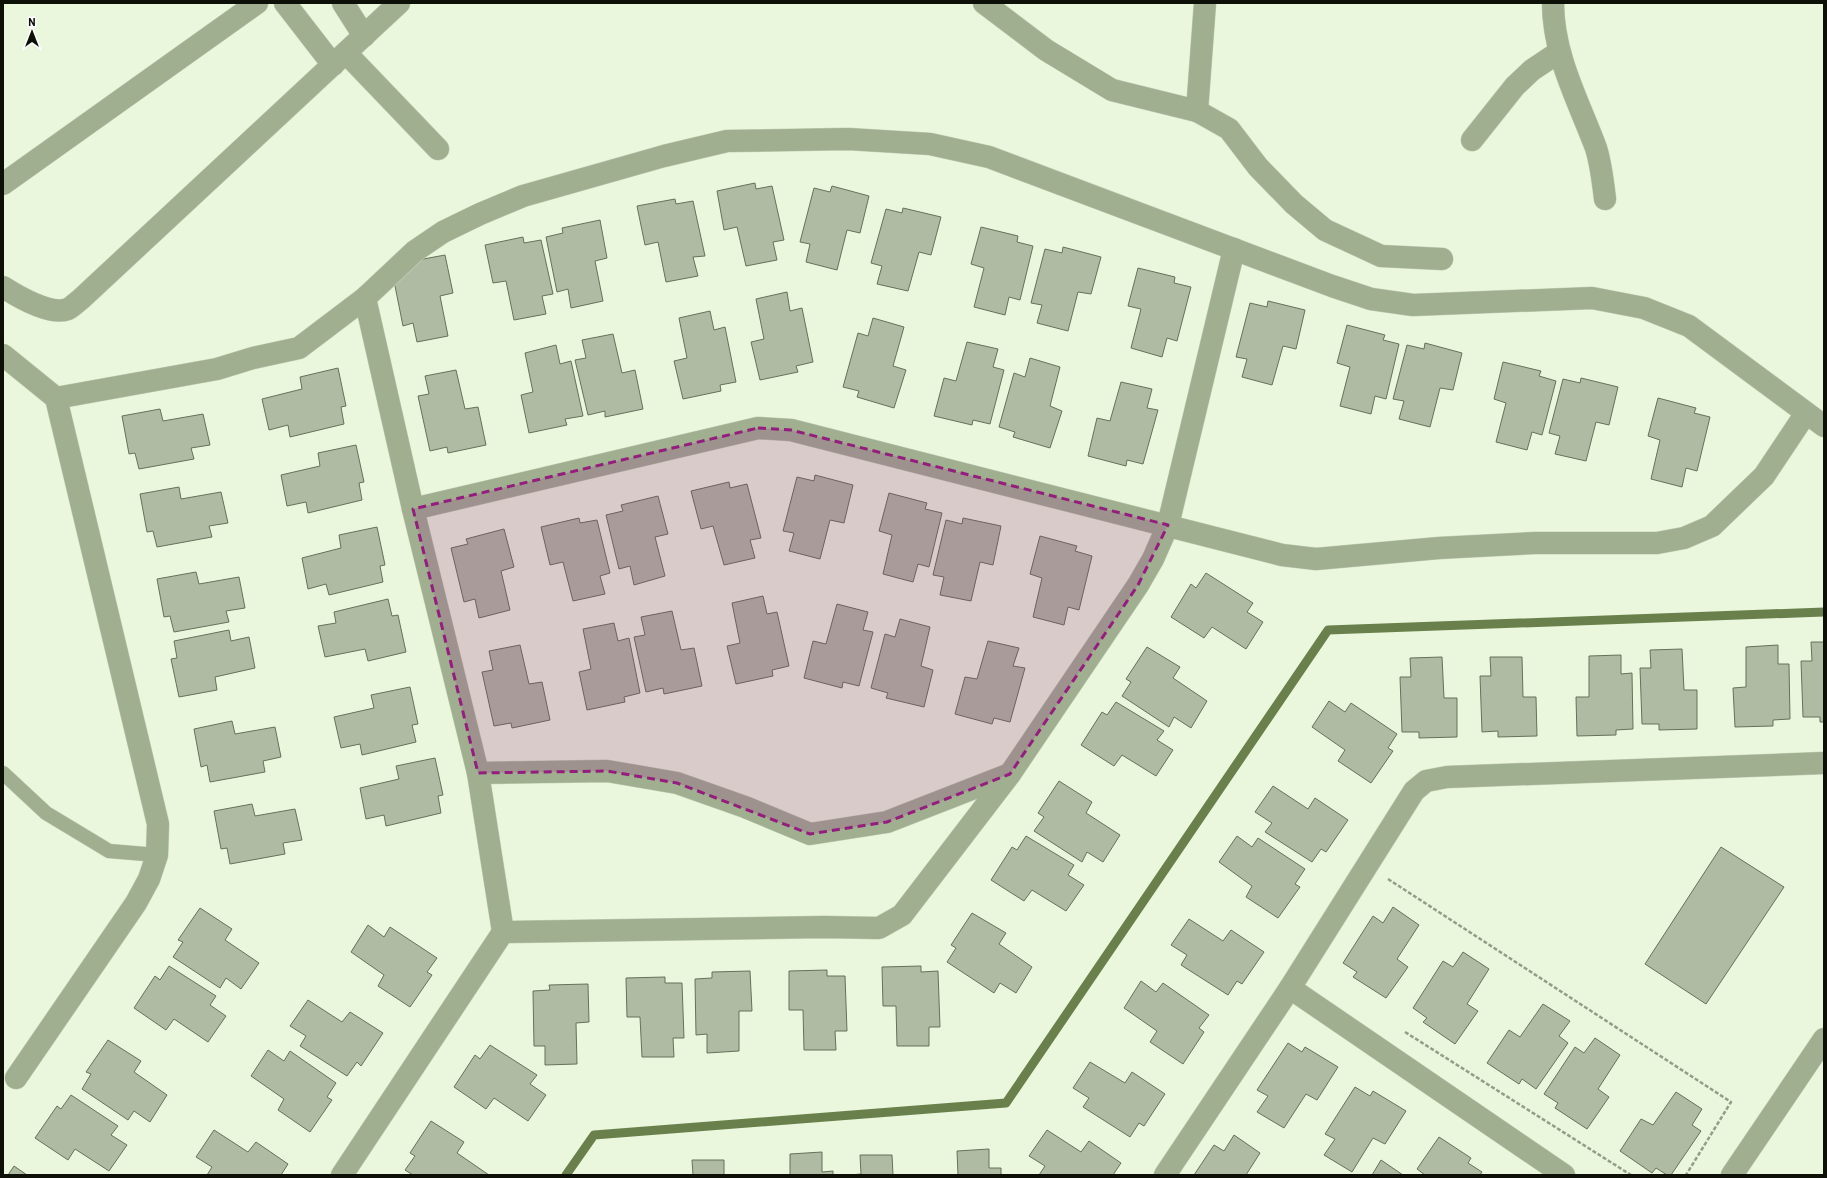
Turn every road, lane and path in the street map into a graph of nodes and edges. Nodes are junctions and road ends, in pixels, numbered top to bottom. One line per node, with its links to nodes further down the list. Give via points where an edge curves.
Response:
1 (257, 3): 14 (street)
2 (285, 3): 10 (street)
3 (343, 3): 8 (street)
4 (399, 3): 8 (street)
5 (984, 3): 11 (street, via 1046,50 1112,90)
6 (1205, 3): 11 (street)
7 (1553, 3): 9 (street, via 1553,24)
8 (364, 36): 10 (street)
9 (1559, 52): 12 (street, via 1532,70 1515,86); 15 (street, via 1596,149)
10 (340, 59): 13 (street); 18 (street, via 68,309 51,310 15,295)
11 (1197, 111): 17 (street, via 1229,129 1258,167 1289,199 1325,230 1381,256)
12 (1472, 140)
13 (438, 149)
14 (3, 184)
15 (1605, 199)
16 (1234, 249): 19 (street, via 989,157 930,144 848,139 727,141 522,196 480,214 442,232 415,251); 22 (street, via 1371,299 1413,305 1592,298 1644,308 1689,326); 25 (street)
17 (1442, 259)
18 (3, 287)
19 (365, 298): 21 (street, via 299,348 217,369); 24 (street)
20 (3, 355): 21 (street)
21 (56, 398): 30 (street, via 158,824)
22 (1806, 413): 23 (street); 25 (street, via 1764,476 1712,526 1678,539 1658,543 1535,543 1316,559 1282,555)
23 (1824, 426)
24 (413, 509): 25 (street, via 758,428 791,430); 28 (street)
25 (1168, 525): 29 (street, via 1138,585)
26 (1824, 763): 33 (street, via 1447,777 1426,781 1414,791)
27 (3, 773): 30 (lane, via 46,813 109,851)
28 (478, 773): 29 (street, via 607,771 677,782 745,806 810,834 887,822); 32 (street)
29 (1010, 774): 32 (street, via 902,915 879,928)
30 (157, 855): 36 (street, via 149,879 136,903)
31 (1387, 878): 41 (path, via 1731,1102)
32 (503, 932): 37 (street)
33 (1290, 988): 38 (street); 39 (street)
34 (1398, 1028): 40 (path)
35 (1824, 1039): 42 (street)
36 (16, 1078)
37 (342, 1175)
38 (1165, 1175)
39 (1564, 1175)
40 (1631, 1175)
41 (1686, 1175)
42 (1732, 1175)

